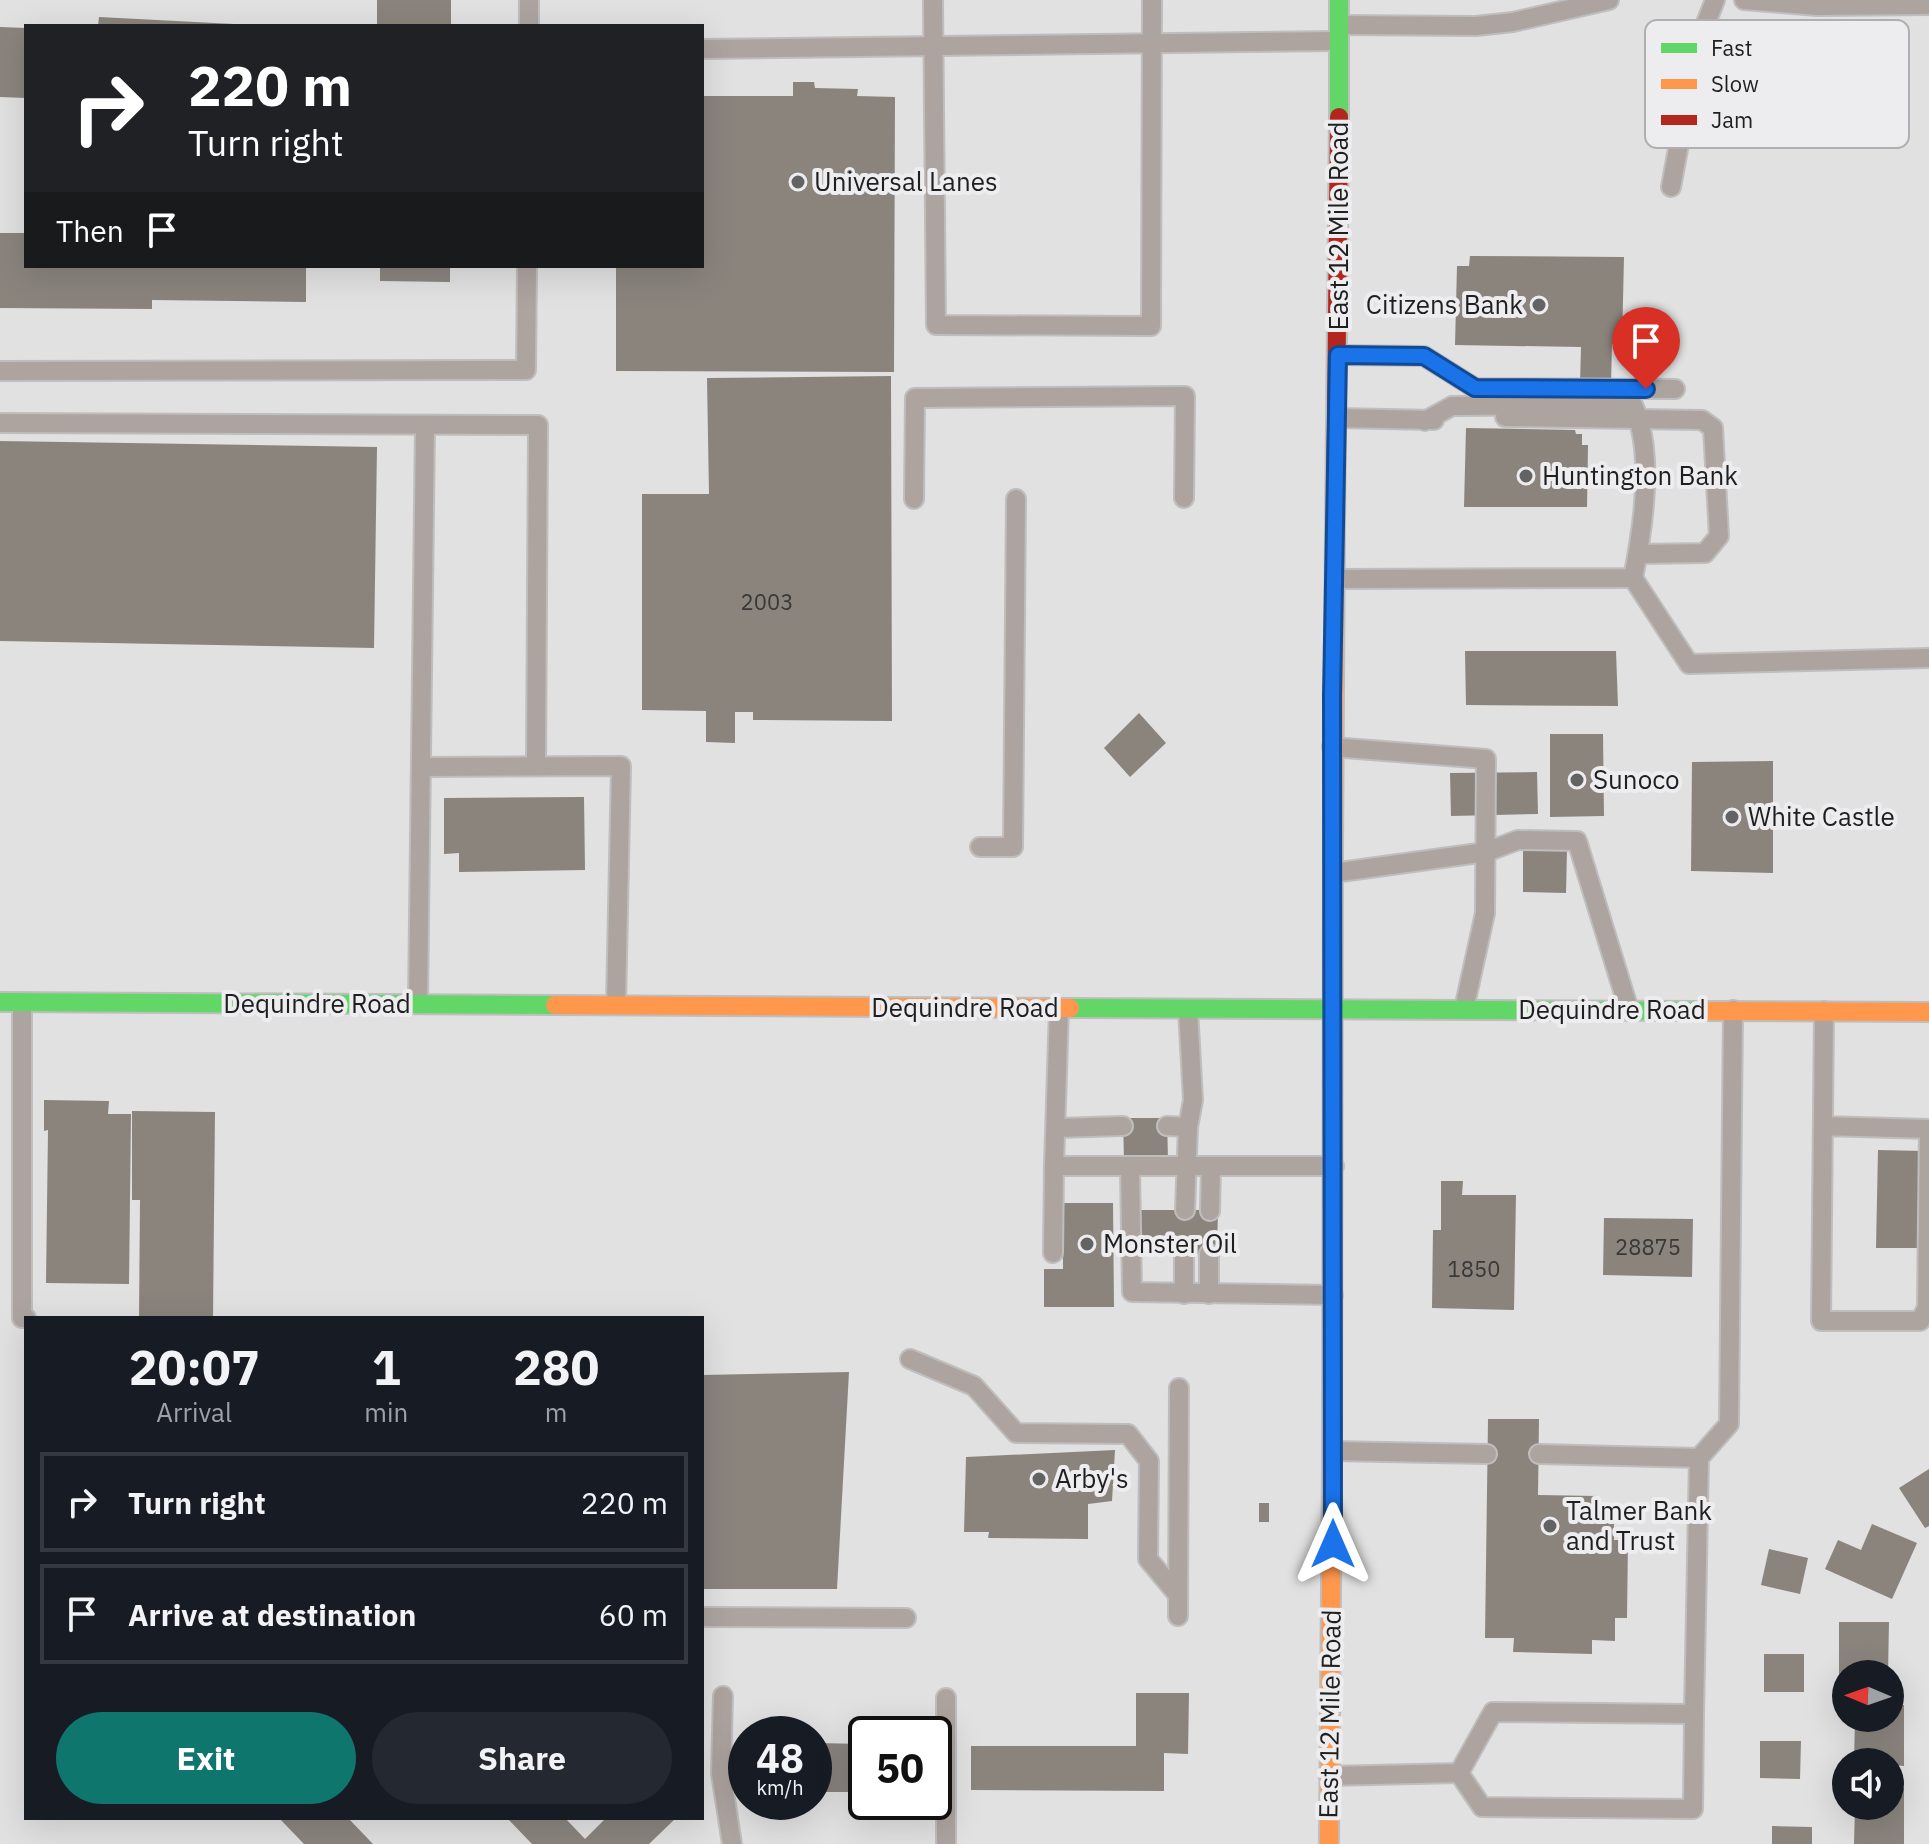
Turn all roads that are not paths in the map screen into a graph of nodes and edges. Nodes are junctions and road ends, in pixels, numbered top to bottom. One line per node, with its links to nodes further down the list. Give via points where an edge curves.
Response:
1 (529, 0): 10 (lane)
2 (933, 0): 13 (lane)
3 (1152, 0): 12 (lane)
4 (1339, 0): 11 (main road, East 12 Mile Road)
5 (1609, 0): 11 (lane, via 1513,22)
6 (1715, 0): 9 (lane)
7 (1744, 0): 8 (lane, via 1817,6)
8 (1929, 5)
9 (1707, 20)
10 (529, 24)
11 (1339, 33): 12 (lane); 18 (main road, East 12 Mile Road)
12 (1152, 44): 13 (lane); 13 (lane, via 1151,326 936,325)
13 (934, 47): 14 (lane)
14 (704, 49)
15 (1678, 148): 16 (lane)
16 (1671, 187)
17 (527, 268): 19 (lane, via 526,370)
18 (1338, 355): 20 (lane, via 1424,356 1475,388); 23 (main road, East 12 Mile Road)
19 (0, 371)
20 (1675, 389)
21 (1475, 416): 25 (lane)
22 (1505, 417): 24 (lane)
23 (1337, 418): 25 (lane); 33 (main road, East 12 Mile Road)
24 (1640, 419): 25 (lane, via 1633,405 1467,405 1452,406); 31 (lane, via 1647,507); 31 (lane, via 1702,420 1713,428 1719,536 1705,553)
25 (1425, 421)
26 (0, 423): 27 (lane)
27 (425, 425): 36 (lane, via 538,425); 37 (lane)
28 (1184, 498): 29 (lane, via 1185,396 1169,396 915,398)
29 (914, 499)
30 (1016, 499): 38 (lane, via 1013,847)
31 (1638, 554): 32 (lane)
32 (1633, 578): 33 (lane); 34 (lane, via 1689,664)
33 (1335, 579): 35 (main road, East 12 Mile Road)
34 (1929, 658)
35 (1332, 747): 39 (lane, via 1486,759); 40 (main road, East 12 Mile Road)
36 (536, 766): 37 (lane); 44 (lane, via 621,766)
37 (422, 767): 43 (lane)
38 (980, 847)
39 (1486, 852): 40 (lane); 48 (lane, via 1485,913); 50 (lane, via 1518,840 1577,841)
40 (1333, 873): 47 (main road, East 12 Mile Road)
41 (0, 1002): 42 (main road, Dequindre Road)
42 (22, 1003): 43 (main road, Dequindre Road); 71 (lane)
43 (418, 1003): 44 (main road, Dequindre Road)
44 (616, 1005): 45 (main road, Dequindre Road)
45 (1059, 1008): 46 (main road, Dequindre Road); 57 (lane)
46 (1188, 1009): 47 (main road, Dequindre Road); 56 (lane, via 1193,1100)
47 (1332, 1009): 48 (main road, Dequindre Road); 61 (main road, East 12 Mile Road)
48 (1464, 1009): 50 (main road, Dequindre Road)
49 (1733, 1010): 50 (main road, Dequindre Road); 51 (main road, Dequindre Road); 77 (lane, via 1729,1424)
50 (1630, 1011)
51 (1824, 1011): 52 (main road, Dequindre Road); 55 (lane)
52 (1929, 1012)
53 (1123, 1126): 57 (lane)
54 (1167, 1126): 56 (lane)
55 (1823, 1126): 55 (lane, via 1929,1129 1927,1308 1920,1321 1821,1321)
56 (1188, 1127): 59 (lane)
57 (1057, 1128): 58 (lane)
58 (1054, 1166): 62 (lane); 65 (lane)
59 (1188, 1166): 60 (lane); 62 (lane); 63 (lane)
60 (1211, 1166): 61 (lane); 64 (lane)
61 (1334, 1166): 70 (main road, East 12 Mile Road)
62 (1130, 1167): 68 (lane, via 1132,1292)
63 (1185, 1210)
64 (1210, 1211)
65 (1053, 1253)
66 (1184, 1254): 68 (lane)
67 (1209, 1254): 69 (lane)
68 (1184, 1294): 69 (lane)
69 (1209, 1294): 70 (lane)
70 (1333, 1295): 74 (main road, East 12 Mile Road)
71 (24, 1318)
72 (910, 1359): 78 (lane, via 974,1386 1016,1433 1128,1434 1149,1461 1148,1559)
73 (1179, 1388): 78 (lane)
74 (1333, 1451): 75 (lane); 86 (main road, East 12 Mile Road)
75 (1487, 1454)
76 (1539, 1454): 77 (lane)
77 (1699, 1458): 84 (lane)
78 (1178, 1595): 79 (lane)
79 (1178, 1616)
80 (704, 1617): 81 (lane)
81 (906, 1618)
82 (723, 1696): 87 (lane, via 721,1773)
83 (946, 1698): 88 (lane)
84 (1694, 1714): 85 (lane, via 1493,1712); 85 (lane, via 1693,1809 1482,1807)
85 (1459, 1773): 86 (lane)
86 (1329, 1776): 89 (main road, East 12 Mile Road)
87 (732, 1844)
88 (946, 1844)
89 (1329, 1844)

